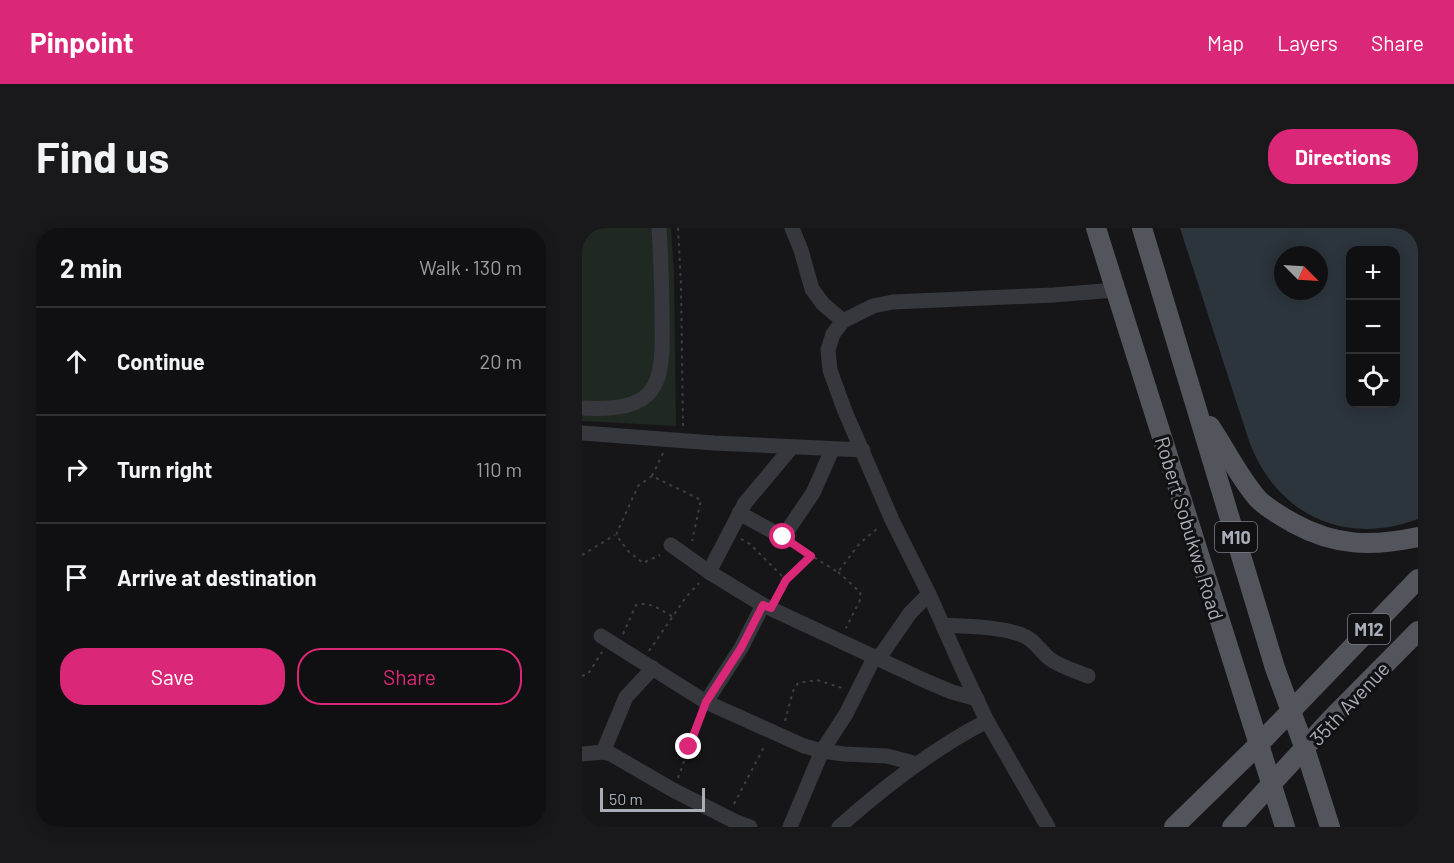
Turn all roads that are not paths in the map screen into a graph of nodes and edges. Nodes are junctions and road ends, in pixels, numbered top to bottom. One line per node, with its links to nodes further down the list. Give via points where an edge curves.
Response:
1 (659, 228): 8 (street, via 661,372 649,393 633,404 616,409)
2 (792, 228): 6 (street, via 812,289)
3 (1096, 228): 5 (main road, Robert Sobukwe Road / M10)
4 (1142, 228): 7 (main road, Robert Sobukwe Road / M10)
5 (1116, 290): 6 (street, via 893,302 873,306); 30 (main road, Robert Sobukwe Road / M10)
6 (843, 321): 12 (street, via 828,350 830,370)
7 (1197, 406): 14 (main road, via 1249,487 1277,514 1310,532 1355,544); 28 (main road, Robert Sobukwe Road / M10, via 1275,669)
8 (582, 408)
9 (582, 433): 10 (street)
10 (792, 447): 11 (street); 13 (street)
11 (832, 450): 12 (street); 13 (street, via 813,493 783,537)
12 (863, 450): 18 (street)
13 (739, 513): 16 (street)
14 (1418, 537)
15 (671, 545): 16 (street)
16 (709, 572): 19 (street)
17 (1418, 579): 28 (main road, 35th Avenue / M12)
18 (929, 594): 20 (street); 23 (street)
19 (767, 606): 23 (street); 27 (street)
20 (943, 625): 25 (street, via 1022,635 1053,661); 26 (street)
21 (1418, 631): 31 (main road, 35th Avenue / M12)
22 (601, 636): 24 (street)
23 (877, 657): 26 (street, via 928,682); 32 (street)
24 (647, 664): 27 (street); 33 (street, via 626,697)
25 (1088, 676)
26 (977, 699): 29 (street)
27 (706, 702): 32 (street)
28 (1291, 709): 30 (main road, M12); 31 (main road, Robert Sobukwe Road / M10)
29 (987, 721): 35 (street); 41 (street)
30 (1259, 744): 36 (main road, Robert Sobukwe Road / M10); 42 (main road, M12)
31 (1305, 749): 36 (main road, M12); 45 (main road, Robert Sobukwe Road / M10)
32 (822, 751): 35 (street, via 887,756); 39 (street)
33 (603, 752): 34 (street); 37 (street)
34 (582, 754)
35 (918, 764): 40 (street)
36 (1271, 786): 43 (main road, M12); 44 (main road, Robert Sobukwe Road / M10)
37 (733, 824): 38 (street)
38 (750, 827)
39 (790, 827)
40 (839, 827)
41 (1048, 827)
42 (1174, 827)
43 (1232, 827)
44 (1285, 827)
45 (1330, 827)

